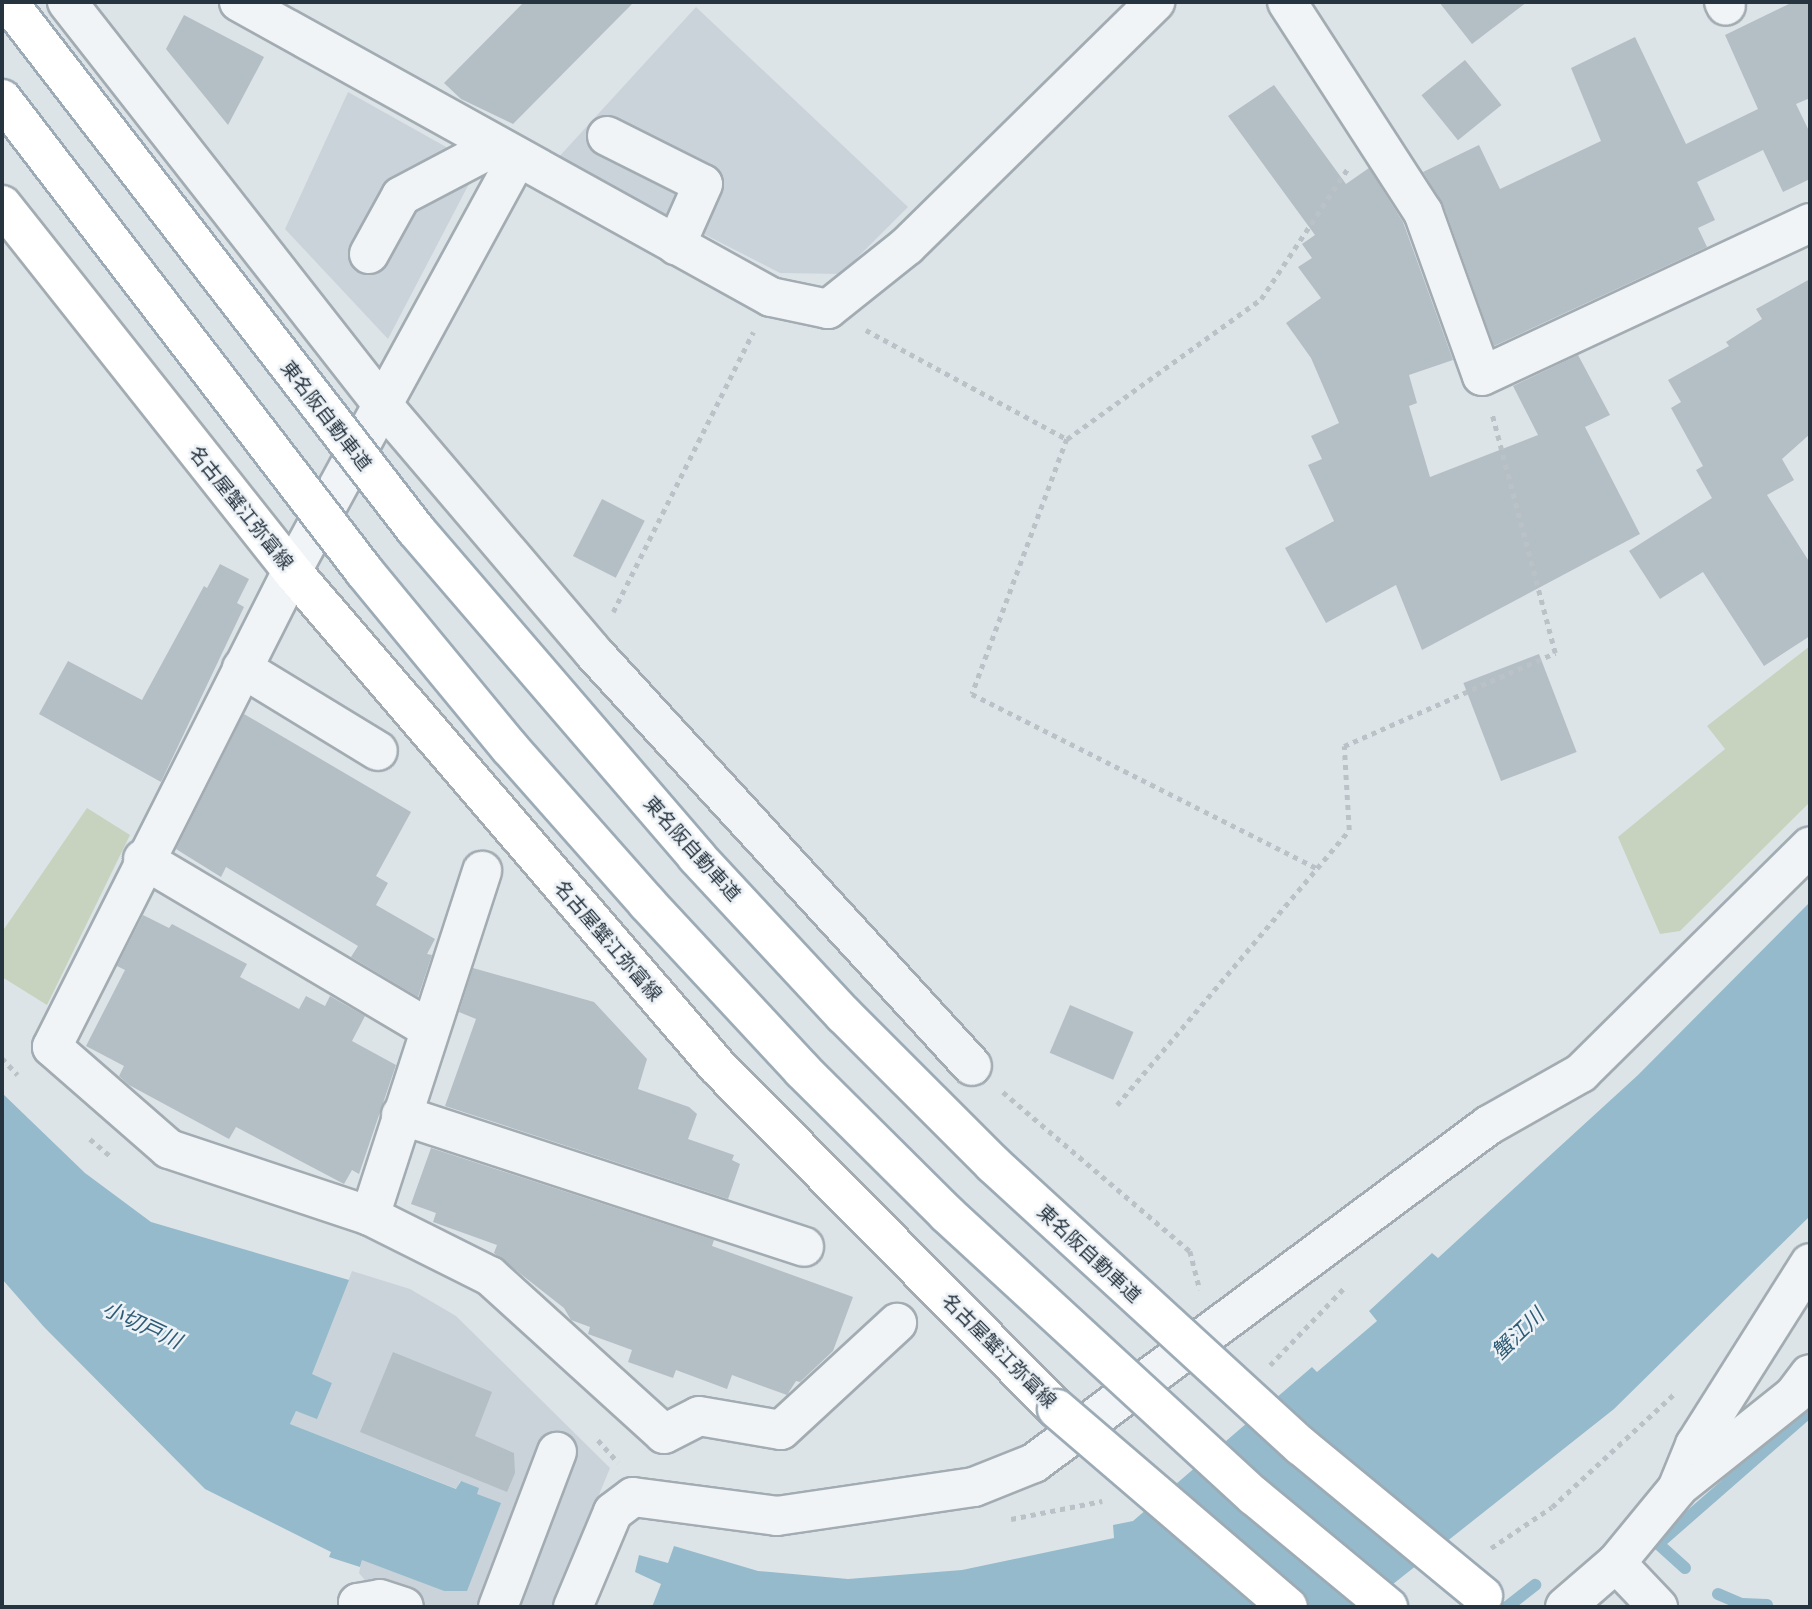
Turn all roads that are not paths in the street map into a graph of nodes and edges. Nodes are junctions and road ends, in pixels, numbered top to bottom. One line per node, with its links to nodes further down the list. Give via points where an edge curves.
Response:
1 (8, 2): 27 (main road, 東名阪自動車道, bridge, via 284,364 561,702 844,1015 993,1164)
2 (67, 2): 13 (street)
3 (239, 2): 8 (street)
4 (1155, 2): 11 (street, via 907,246 828,309 771,297)
5 (1287, 2): 10 (street, via 1423,212 1482,376)
6 (2, 99): 38 (main road, bridge, via 364,571 646,903 802,1070 947,1214 1233,1478)
7 (607, 136): 11 (street, via 703,184)
8 (506, 152): 11 (street); 12 (street, via 401,196); 13 (street)
9 (2, 205): 14 (main road, 名古屋蟹江弥富線)
10 (1810, 223)
11 (676, 245)
12 (369, 254)
13 (382, 404): 14 (street); 21 (street, via 593,652)
14 (292, 571): 15 (street); 37 (main road, 名古屋蟹江弥富線, bridge, via 717,1066 1057,1409)
15 (242, 668): 16 (street); 18 (street)
16 (378, 751)
17 (1810, 846): 27 (street, via 1581,1073 1489,1125)
18 (143, 859): 20 (street); 23 (street, via 52,1046 169,1149)
19 (482, 872): 20 (street)
20 (428, 1028): 22 (street)
21 (972, 1066)
22 (401, 1115): 23 (street); 24 (street)
23 (370, 1216): 26 (street, via 490,1276 664,1434 699,1416 781,1430)
24 (804, 1247)
25 (1810, 1263): 30 (street, via 1695,1445)
26 (897, 1323)
27 (1199, 1337): 32 (main road, 東名阪自動車道, bridge, via 1301,1446); 36 (street, via 1034,1463 974,1487 777,1516 682,1500 623,1504)
28 (1810, 1374): 30 (street, via 1794,1395)
29 (557, 1452): 35 (street)
30 (1677, 1489): 31 (street)
31 (1616, 1563): 39 (street); 40 (street)
32 (1483, 1596)
33 (361, 1607): 34 (street, via 358,1604 380,1599)
34 (404, 1607)
35 (498, 1607)
36 (573, 1607)
37 (1288, 1607)
38 (1388, 1607)
39 (1565, 1607)
40 (1658, 1607)

